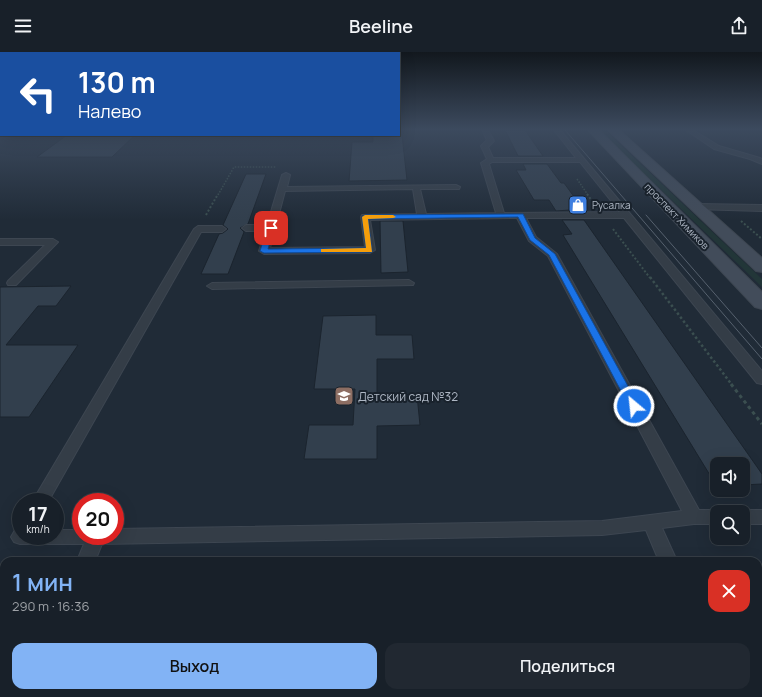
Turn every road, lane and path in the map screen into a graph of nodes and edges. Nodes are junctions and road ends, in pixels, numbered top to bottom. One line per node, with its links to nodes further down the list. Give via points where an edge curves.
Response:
1 (491, 160): 15 (lane, via 485,163)
2 (564, 160): 12 (path)
3 (582, 160): 13 (lane)
4 (622, 160): 28 (main road, проспект Химиков)
5 (646, 160): 10 (main road, проспект Химиков)
6 (286, 175): 9 (lane); 19 (path, via 289,167 234,167)
7 (416, 187): 8 (lane); 9 (lane); 14 (lane)
8 (456, 187)
9 (282, 188): 18 (lane)
10 (698, 207): 11 (lane); 22 (main road, проспект Химиков)
11 (762, 208)
12 (602, 215): 13 (lane); 16 (lane); 30 (path)
13 (627, 215): 29 (lane)
14 (422, 216): 15 (lane); 18 (lane, via 365,217 370,250 352,255 264,251)
15 (501, 216): 16 (lane)
16 (520, 216): 32 (lane, via 532,239 552,254)
17 (246, 228): 18 (lane)
18 (271, 228)
19 (198, 229): 20 (lane); 31 (lane)
20 (222, 229)
21 (0, 242): 24 (lane, via 53,242)
22 (762, 267)
23 (351, 273): 25 (lane)
24 (12, 283)
25 (351, 284): 26 (lane); 27 (lane)
26 (409, 284)
27 (212, 286)
28 (762, 303)
29 (762, 380)
30 (762, 424)
31 (45, 493)
32 (694, 517): 33 (lane); 36 (lane)
33 (710, 517)
34 (750, 517): 35 (lane)
35 (762, 517)
36 (651, 522): 37 (lane, via 602,528); 40 (lane)
37 (124, 537)
38 (93, 545): 39 (lane)
39 (88, 557)
40 (666, 557)

